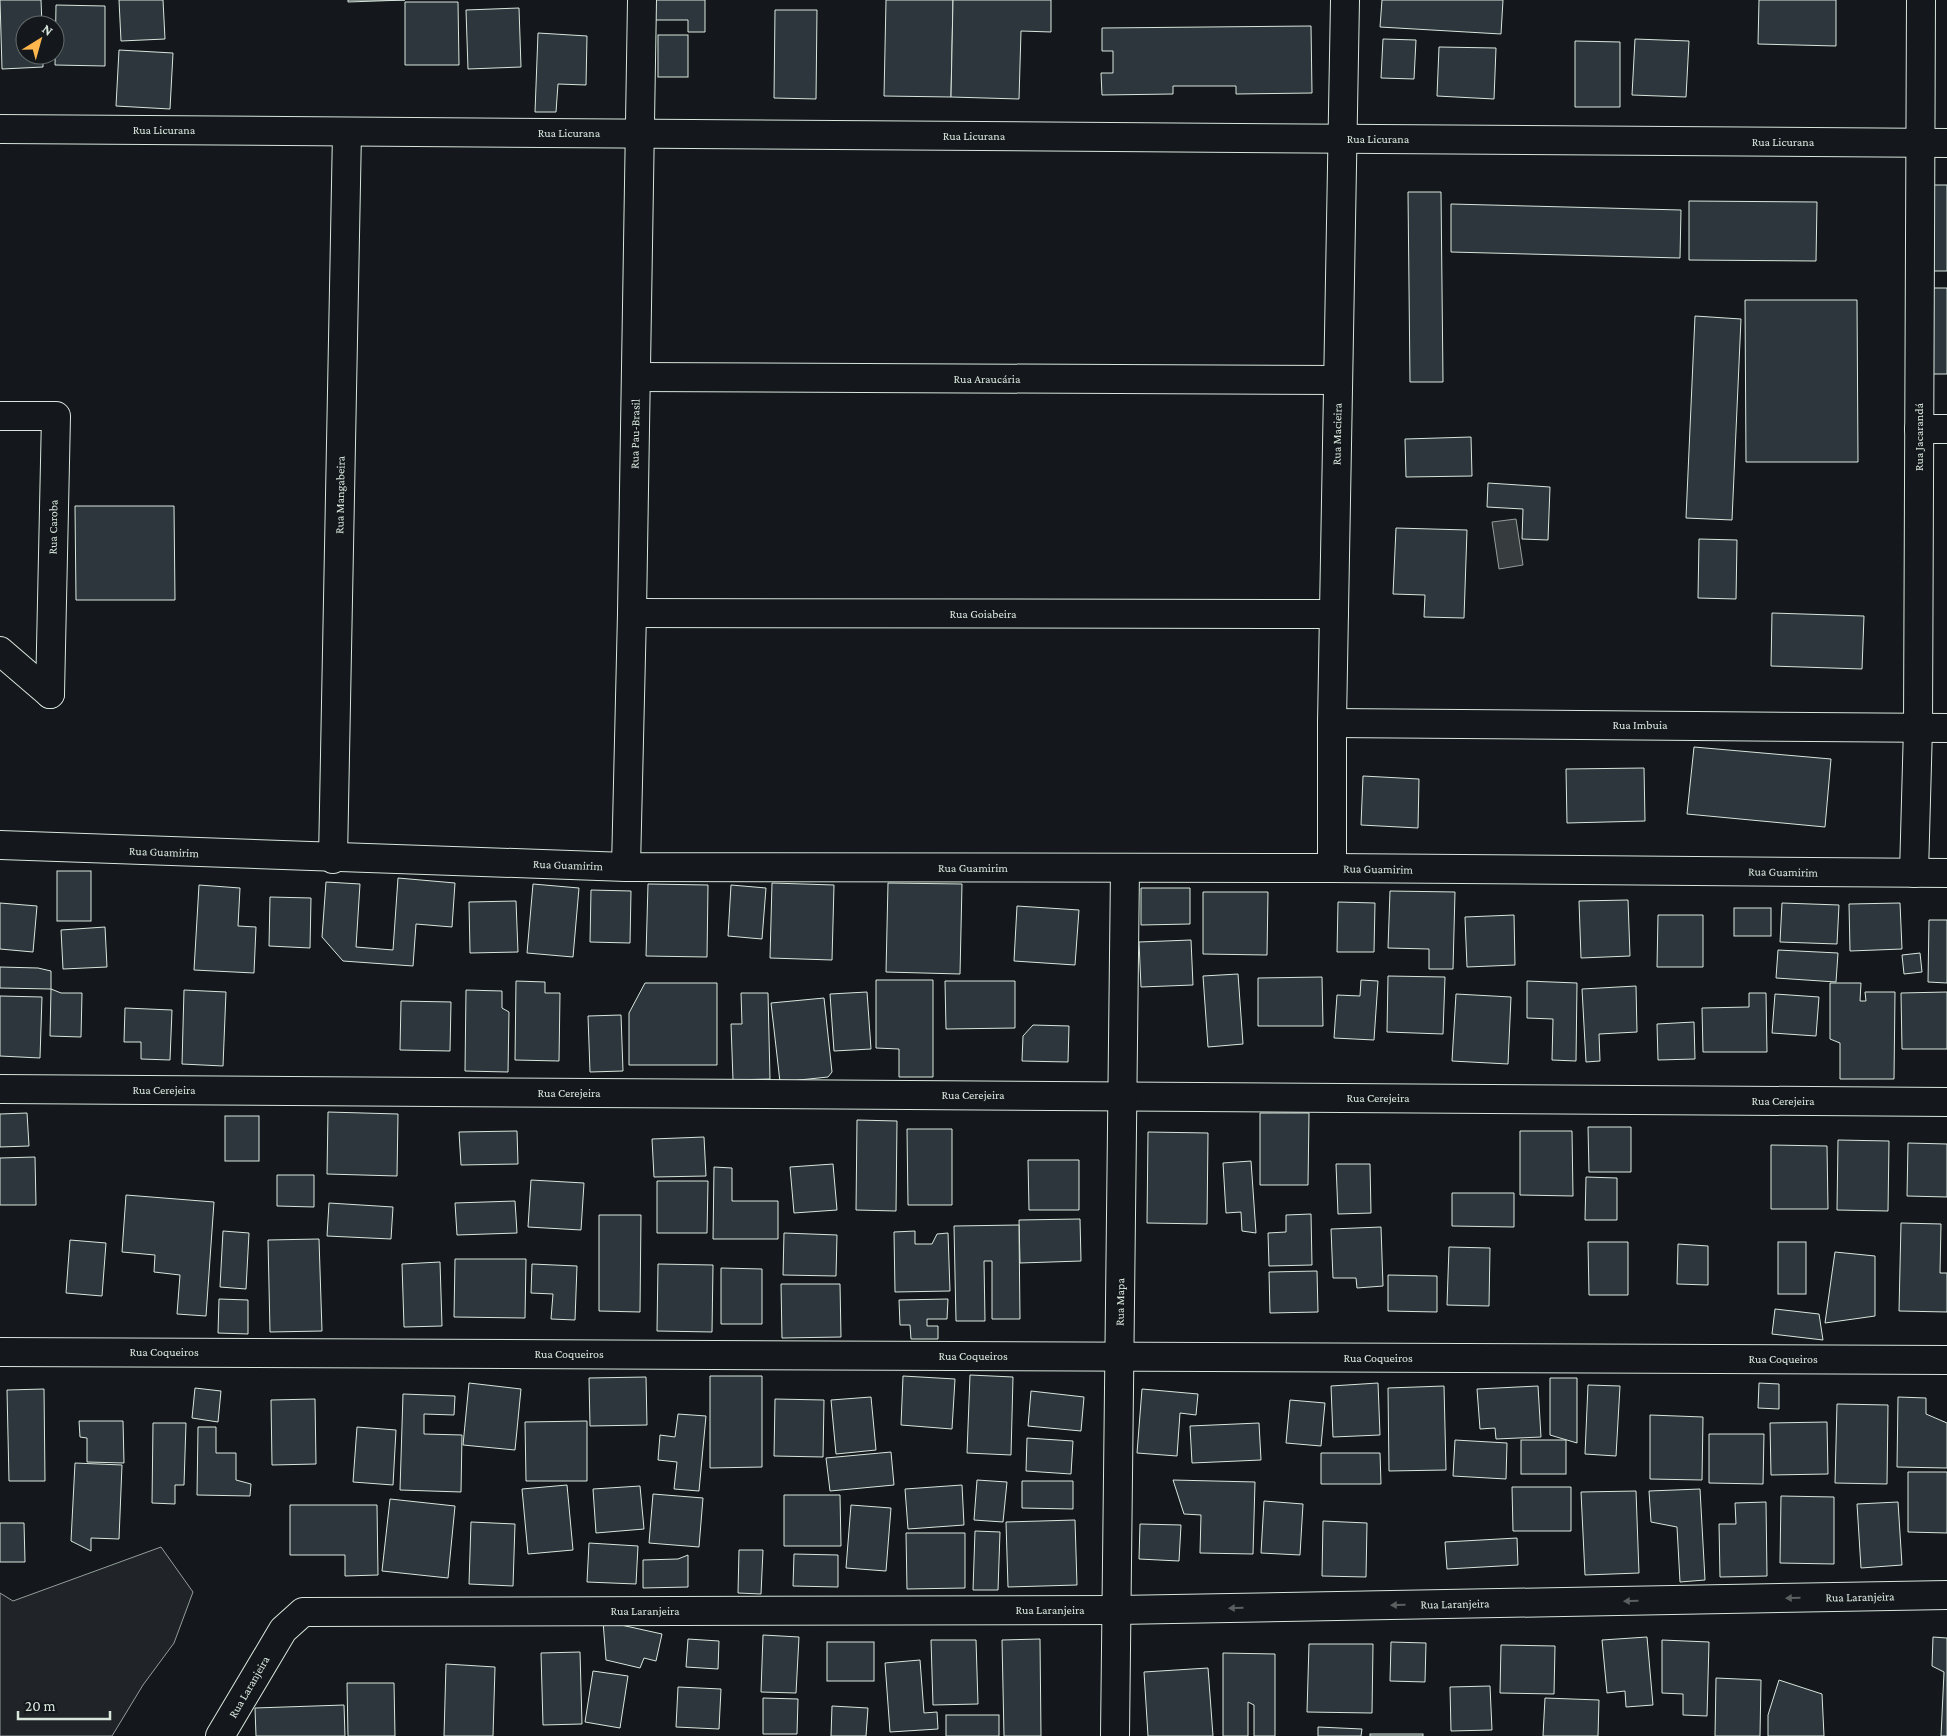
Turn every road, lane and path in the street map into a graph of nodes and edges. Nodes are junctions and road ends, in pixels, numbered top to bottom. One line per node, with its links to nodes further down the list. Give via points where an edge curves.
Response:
1 (642, 0): 6 (street, Rua Pau-Brasil)
2 (1345, 0): 7 (street, Rua Macieira)
3 (1921, 0): 8 (street, Rua Jacarandá)
4 (0, 129): 5 (street, Rua Licurana)
5 (347, 132): 6 (street, Rua Licurana); 22 (street, Rua Mangabeira)
6 (640, 134): 7 (street, Rua Licurana); 10 (street, Rua Pau-Brasil)
7 (1343, 139): 8 (street, Rua Licurana); 11 (street, Rua Macieira)
8 (1919, 143): 9 (street, Rua Licurana); 13 (street, Rua Jacarandá)
9 (1947, 143)
10 (636, 377): 11 (street, Rua Araucária); 15 (street, Rua Pau-Brasil)
11 (1338, 380): 16 (street, Rua Macieira)
12 (0, 416): 17 (street, Rua Caroba, via 56,416 50,694)
13 (1919, 429): 14 (street); 19 (street, Rua Jacarandá)
14 (1947, 429)
15 (632, 613): 16 (street, Rua Goiabeira); 23 (street, Rua Pau-Brasil)
16 (1334, 614): 18 (street, Rua Macieira)
17 (0, 651)
18 (1332, 723): 19 (street, Rua Imbuia); 25 (street, Rua Macieira)
19 (1918, 727): 20 (street, Rua Imbuia); 27 (street, Rua Jacarandá)
20 (1947, 728)
21 (0, 845): 22 (street, Rua Guamirim)
22 (333, 858): 23 (street, Rua Guamirim)
23 (626, 867): 24 (street, Rua Guamirim)
24 (1125, 868): 25 (street, Rua Guamirim); 29 (street, Rua Mapa)
25 (1332, 868): 27 (street, Rua Guamirim)
26 (1947, 873): 27 (street, Rua Guamirim)
27 (1914, 874)
28 (0, 1089): 29 (street, Rua Cerejeira)
29 (1122, 1096): 30 (street, Rua Cerejeira); 32 (street, Rua Mapa)
30 (1947, 1102)
31 (0, 1352): 32 (street, Rua Coqueiros)
32 (1119, 1357): 33 (street, Rua Coqueiros); 35 (street, Rua Mapa)
33 (1947, 1360)
34 (1947, 1595): 35 (street, Rua Laranjeira, one-way to 35)
35 (1117, 1610): 36 (street, Rua Laranjeira, via 303,1612 283,1630); 37 (street, Rua Mapa)
36 (220, 1736)
37 (1115, 1736)

